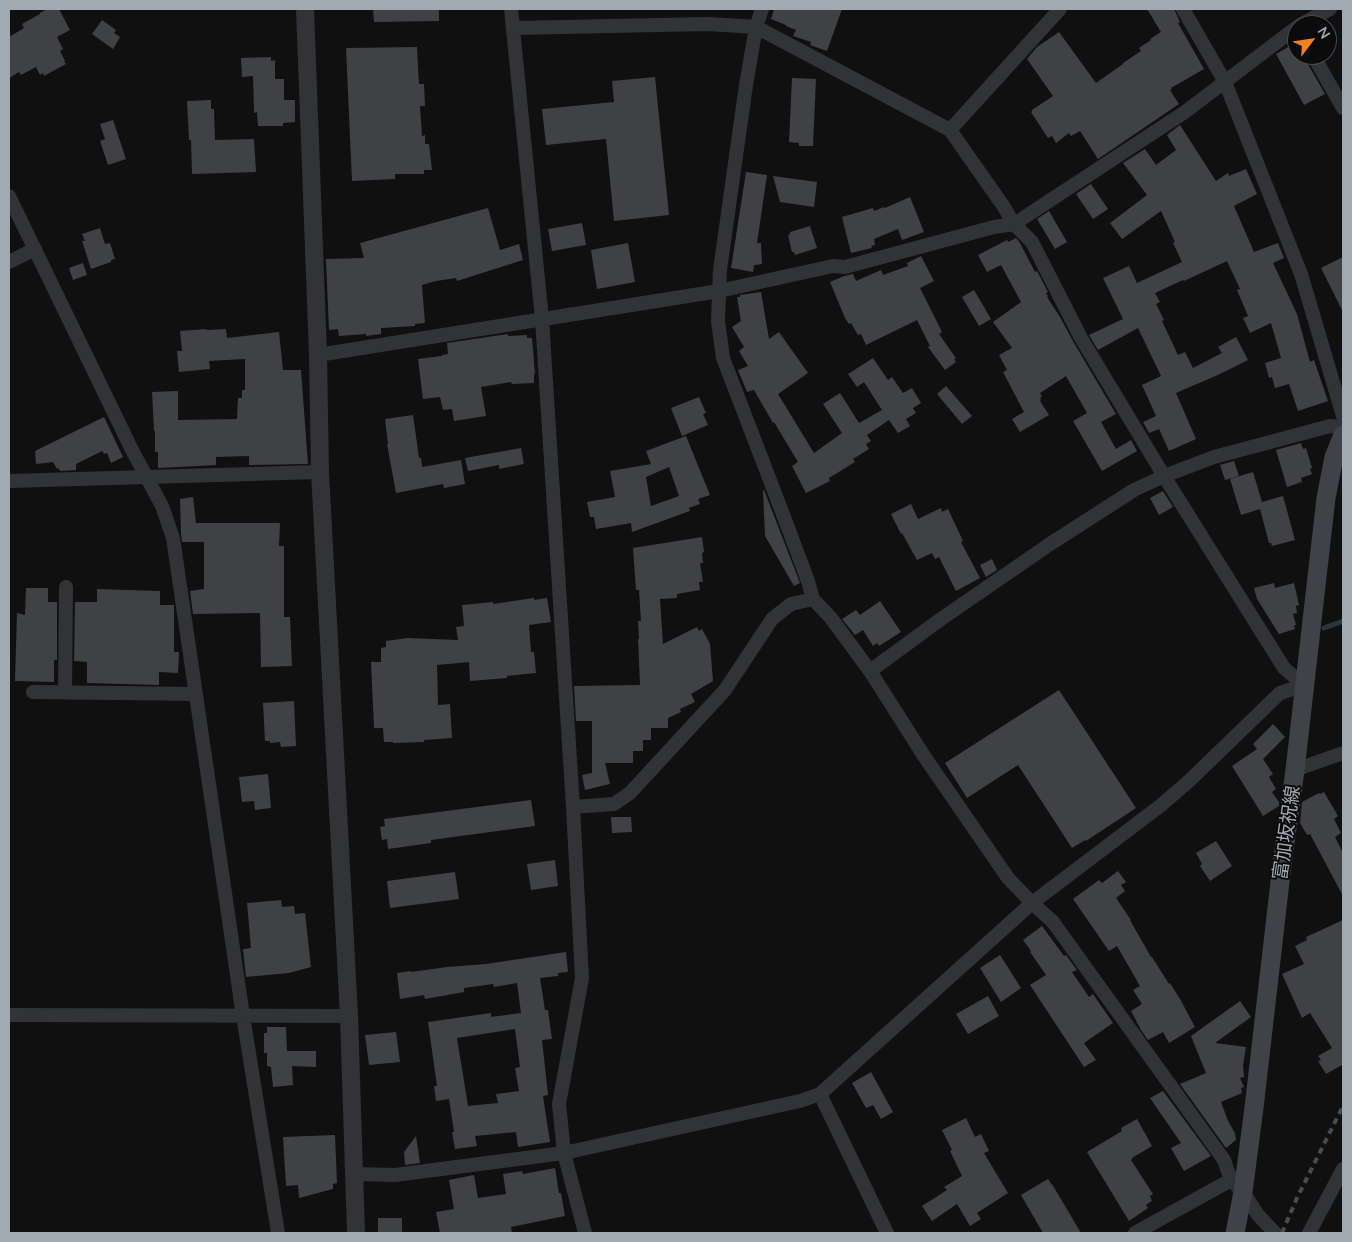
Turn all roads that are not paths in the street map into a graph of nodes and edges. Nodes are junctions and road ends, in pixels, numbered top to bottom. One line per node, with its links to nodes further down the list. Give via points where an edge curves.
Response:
1 (306, 9): 21 (street)
2 (511, 9): 9 (street)
3 (762, 9): 8 (street)
4 (1060, 9): 14 (street)
5 (1183, 9): 12 (street)
6 (1330, 9): 7 (street)
7 (1319, 15)
8 (756, 26): 9 (street); 14 (street); 19 (street, via 720,270)
9 (513, 28): 20 (street)
10 (1287, 34): 12 (street)
11 (1319, 65): 13 (street)
12 (1225, 82): 16 (street, via 1185,112); 22 (street, via 1301,274)
13 (1343, 108)
14 (950, 130): 16 (street)
15 (9, 196): 17 (street)
16 (1014, 224): 19 (street, via 994,226 845,267 833,266); 26 (street, via 1032,242 1081,338)
17 (35, 249): 18 (street); 27 (street)
18 (9, 262)
19 (720, 290): 20 (street); 30 (street, via 718,322 723,358)
20 (542, 319): 21 (street); 38 (street)
21 (318, 355): 25 (street)
22 (1343, 416)
23 (1343, 427): 26 (street, via 1330,426 1214,457)
24 (1343, 435): 32 (main road, 富加坂祝線, via 1334,457 1326,498)
25 (320, 472): 27 (street); 42 (street)
26 (1164, 476): 31 (street, via 1134,490 1050,544); 32 (street, via 1284,668)
27 (147, 477): 28 (street); 35 (street, via 173,538)
28 (9, 481)
29 (66, 587): 34 (street)
30 (813, 600): 31 (street, via 831,618); 38 (street, via 790,604 772,619 724,690 630,793 614,804)
31 (870, 671): 39 (street, via 1008,878)
32 (1304, 685): 37 (main road, 富加坂祝線); 39 (street, via 1280,693 1167,800)
33 (33, 692): 34 (street)
34 (65, 692): 35 (street)
35 (196, 694): 41 (street)
36 (1343, 753): 37 (street)
37 (1295, 770): 47 (main road, 富加坂祝線, via 1254,1108)
38 (573, 807): 44 (street, via 582,978 559,1104)
39 (1032, 904): 43 (street); 47 (street, via 1053,922 1224,1160)
40 (9, 1015): 41 (street)
41 (243, 1016): 42 (street); 48 (street)
42 (350, 1016): 46 (street)
43 (820, 1094): 44 (street); 51 (street)
44 (564, 1153): 46 (street, via 395,1175); 50 (street)
45 (1343, 1169): 55 (street)
46 (354, 1174): 49 (street)
47 (1237, 1186): 52 (street); 53 (main road, 富加坂祝線); 54 (street, via 1258,1216)
48 (278, 1233)
49 (356, 1233)
50 (585, 1233)
51 (888, 1233)
52 (1135, 1233)
53 (1235, 1233)
54 (1275, 1233)
55 (1309, 1233)

